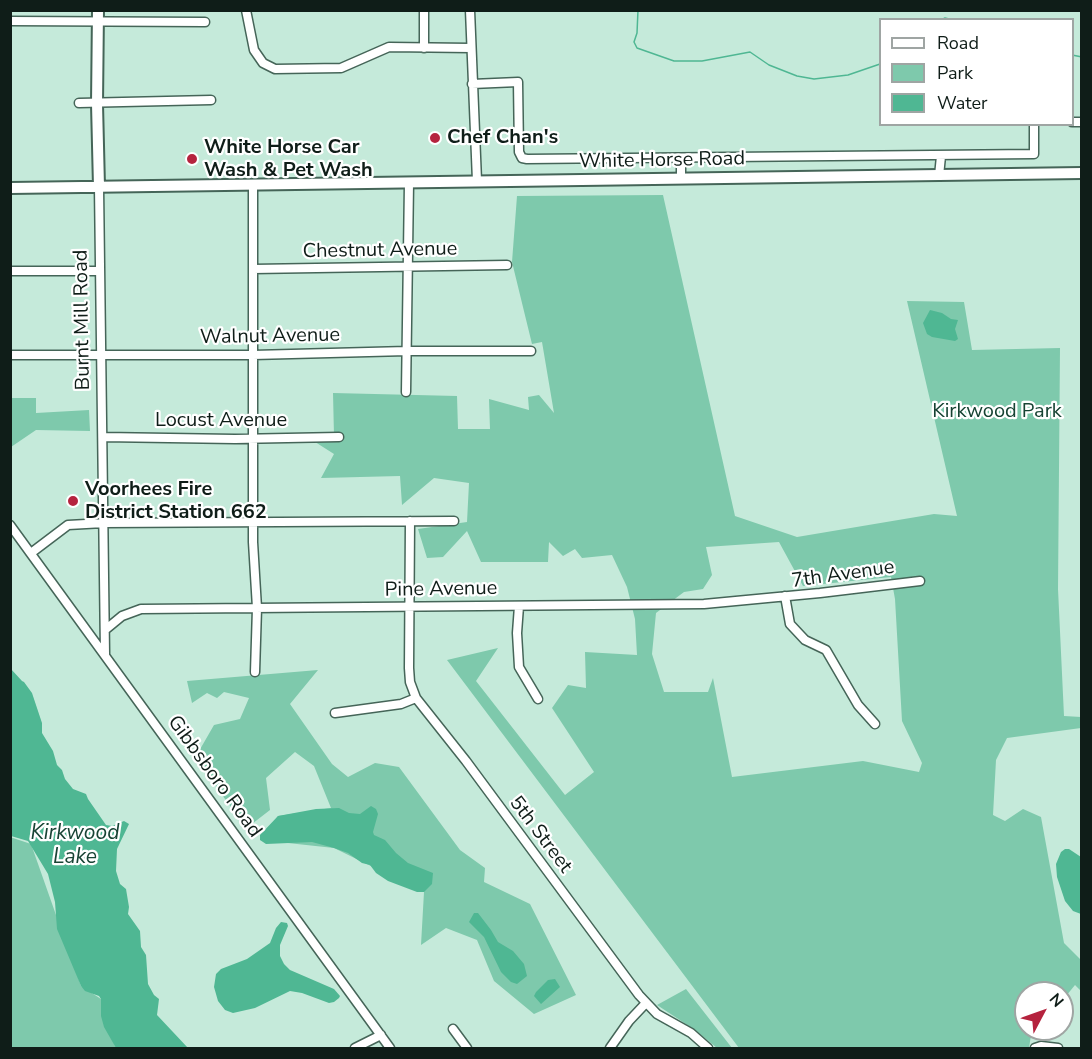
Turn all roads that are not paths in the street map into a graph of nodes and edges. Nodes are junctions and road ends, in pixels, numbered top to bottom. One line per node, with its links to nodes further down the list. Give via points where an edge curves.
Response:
1 (246, 10): 7 (street, via 257,56 275,69 341,68 384,48)
2 (424, 10): 7 (street)
3 (470, 10): 8 (street)
4 (98, 16): 5 (street); 6 (street); 12 (main road, Burnt Mill Road)
5 (10, 21)
6 (205, 21)
7 (423, 48): 8 (street)
8 (471, 48): 9 (street)
9 (472, 84): 15 (street, via 518,82 522,158); 19 (street)
10 (211, 100): 12 (street)
11 (79, 103): 12 (street)
12 (97, 104): 22 (main road, Burnt Mill Road)
13 (1034, 126): 14 (street, via 1034,154)
14 (941, 156): 15 (street); 17 (street)
15 (681, 158): 18 (street)
16 (1082, 173): 17 (main road, White Horse Road)
17 (939, 176): 18 (main road, White Horse Road)
18 (681, 179): 19 (main road, White Horse Road)
19 (477, 181): 20 (main road, White Horse Road)
20 (409, 183): 21 (main road, White Horse Road); 25 (street)
21 (253, 184): 22 (main road, White Horse Road); 26 (street)
22 (99, 187): 23 (main road, White Horse Road); 27 (street, Burnt Mill Road)
23 (10, 188)
24 (507, 265): 25 (street, Chestnut Avenue)
25 (408, 268): 26 (street, Chestnut Avenue); 29 (street)
26 (253, 269): 33 (street)
27 (100, 271): 28 (street); 32 (street, Burnt Mill Road)
28 (10, 272)
29 (407, 351): 30 (street, Walnut Avenue); 33 (street, Walnut Avenue); 34 (street)
30 (531, 351)
31 (10, 355): 32 (street, Walnut Avenue)
32 (103, 355): 33 (street, Walnut Avenue); 36 (street, Burnt Mill Road)
33 (253, 355): 37 (street)
34 (406, 392)
35 (339, 436): 37 (street, Locust Avenue)
36 (103, 437): 37 (street, Locust Avenue); 41 (street, Burnt Mill Road)
37 (253, 439): 40 (street)
38 (410, 521): 39 (street); 40 (street); 47 (street, 5th Street)
39 (454, 521)
40 (254, 522): 41 (street); 48 (street)
41 (104, 523): 43 (street, via 68,525); 49 (street, Burnt Mill Road)
42 (10, 525): 43 (street, Gibbsboro Road)
43 (31, 553): 50 (street, Gibbsboro Road)
44 (920, 581): 45 (street, 7th Avenue)
45 (785, 596): 46 (street, Pine Avenue, via 704,604); 55 (street, 7th Avenue, via 788,617 797,634 826,650 858,705)
46 (519, 606): 47 (street, Pine Avenue); 53 (street, via 519,667)
47 (409, 607): 48 (street, Pine Avenue); 52 (street, 5th Street, via 409,668)
48 (257, 608): 49 (street, Pine Avenue, via 141,609 122,616); 51 (street)
49 (105, 630): 50 (street, Burnt Mill Road)
50 (105, 655): 58 (street, Gibbsboro Road)
51 (255, 672)
52 (416, 698): 54 (street, via 401,704); 56 (street, 5th Street)
53 (538, 699)
54 (335, 713)
55 (875, 724)
56 (646, 1003): 62 (street); 63 (street, 5th Street)
57 (453, 1029): 61 (street)
58 (381, 1035): 59 (street); 60 (street, Gibbsboro Road)
59 (355, 1048)
60 (390, 1048)
61 (467, 1048)
62 (610, 1048)
63 (708, 1048)
64 (1035, 1048): 65 (street)
65 (1058, 1048)

